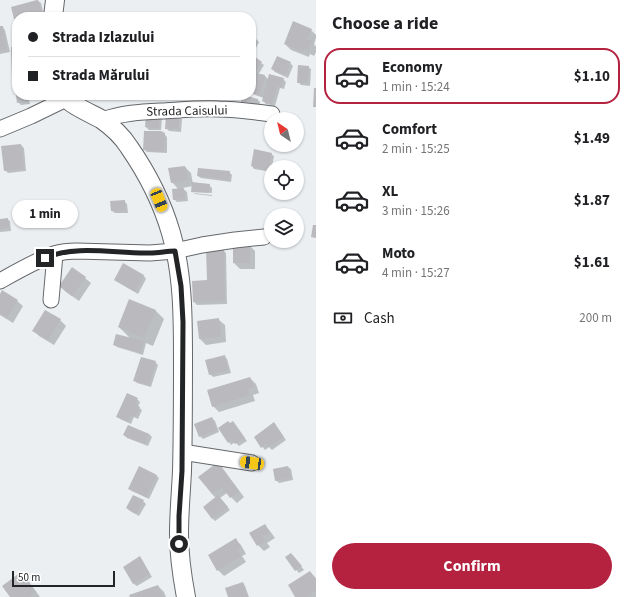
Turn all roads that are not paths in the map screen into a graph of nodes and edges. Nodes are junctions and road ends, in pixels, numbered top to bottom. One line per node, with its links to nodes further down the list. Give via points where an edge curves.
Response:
1 (55, 0): 2 (street)
2 (54, 12)
3 (59, 100): 7 (street, via 31,116)
4 (68, 100): 6 (street)
5 (264, 113): 6 (street, Strada Caisului, via 220,109 182,110 126,114)
6 (103, 120): 9 (street, via 128,145 151,183 165,215)
7 (0, 129)
8 (264, 237): 9 (street)
9 (175, 251): 10 (street, via 76,251); 13 (street, via 181,286 183,322)
10 (55, 254): 11 (street); 12 (street)
11 (0, 281)
12 (51, 300)
13 (182, 452): 14 (street); 15 (street, via 179,534)
14 (252, 463)
15 (186, 597)

